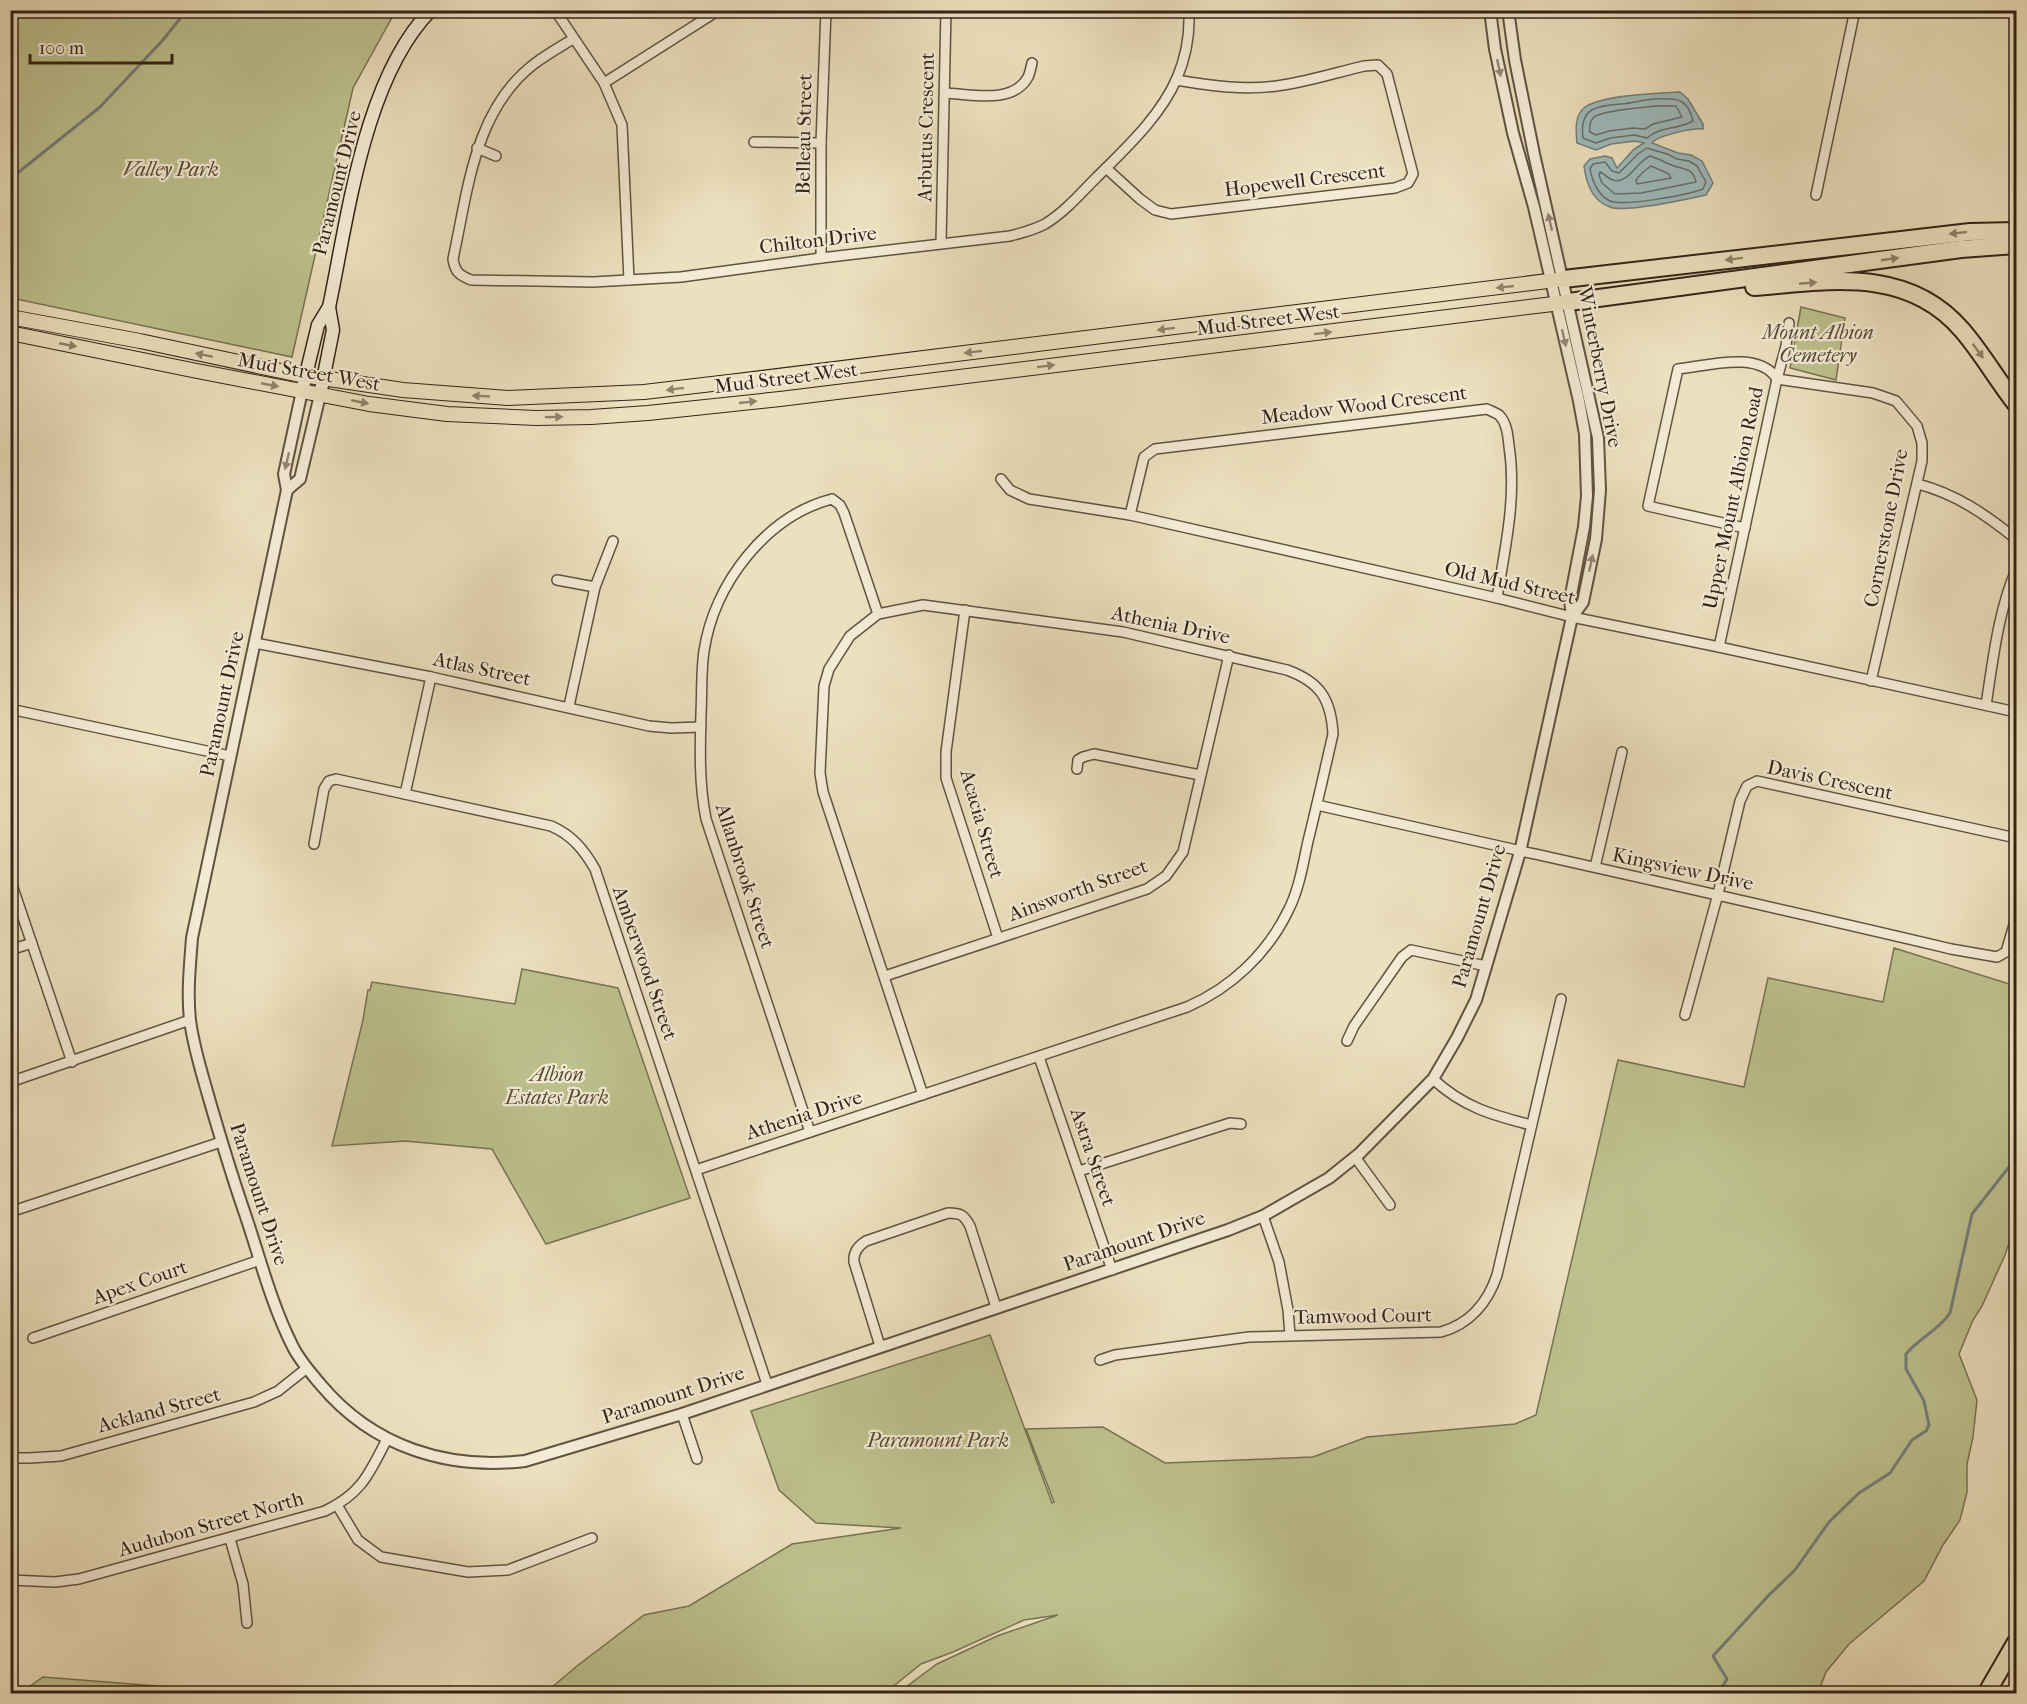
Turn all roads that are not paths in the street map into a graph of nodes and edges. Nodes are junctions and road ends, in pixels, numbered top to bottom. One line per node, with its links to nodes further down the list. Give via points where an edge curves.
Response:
1 (431, 10): 29 (main road, Paramount Drive, via 399,54 371,119)
2 (555, 10): 10 (street)
3 (719, 10): 13 (street)
4 (826, 10): 16 (street, Belleau Street)
5 (946, 10): 14 (street, Arbutus Crescent)
6 (1189, 10): 12 (street, Chilton Drive, via 1186,53)
7 (1490, 10): 26 (street, Winterberry Drive, one-way to 26, via 1513,133)
8 (1508, 10): 26 (street, Winterberry Drive, one-way to 8)
9 (1855, 10): 20 (street)
10 (573, 39): 13 (street); 17 (street, Chilton Drive, via 534,64 507,90 491,114)
11 (1032, 63): 14 (street, via 1028,77 1017,90 1001,96)
12 (1176, 80): 19 (street, Chilton Drive, via 1152,118); 19 (street, Hopewell Crescent, via 1224,88 1263,87 1378,65 1387,74 1413,174 1408,183 1395,188 1171,214 1140,200)
13 (604, 83): 25 (street, via 622,125)
14 (945, 93): 22 (street, Arbutus Crescent)
15 (754, 142): 16 (street)
16 (821, 143): 24 (street, Belleau Street)
17 (477, 148): 18 (street); 25 (street, Chilton Drive, via 453,259 459,275 471,280)
18 (496, 156)
19 (1106, 168): 22 (street, Chilton Drive, via 1065,210 1044,225 1010,236)
20 (1816, 195)
21 (2016, 231): 26 (highway, one-way to 26, via 1970,232)
22 (941, 243): 24 (street, Chilton Drive)
23 (2016, 245): 27 (highway, one-way to 23, via 1950,250)
24 (821, 258): 25 (street, Chilton Drive)
25 (629, 280)
26 (1557, 280): 28 (street, Winterberry Drive); 34 (main road, Mud Street West, one-way to 34, via 644,392 508,398 403,390)
27 (1645, 291): 28 (highway); 38 (highway, one-way to 38, via 1860,280 1905,290 1944,311)
28 (1562, 303): 37 (main road, Mud Street West, one-way to 28, via 447,414 547,417 648,413); 52 (street, Winterberry Drive, via 1592,406 1600,464 1596,540 1583,602)
29 (329, 307): 33 (main road, Paramount Drive, via 318,325); 34 (main road, Paramount Drive, via 333,330)
30 (10, 317): 33 (main road, Mud Street West, one-way to 30)
31 (1789, 323): 35 (street, Upper Mount Albion Road)
32 (10, 333): 36 (main road, Mud Street West, one-way to 36)
33 (306, 376): 34 (main road, Mud Street West); 36 (main road, Paramount Drive)
34 (323, 378): 37 (main road, Paramount Drive)
35 (1778, 379): 40 (street, Cornerstone Drive, via 1873,393 1896,401 1917,426 1922,443); 43 (street, Upper Mount Albion Road); 43 (street, via 1762,365 1748,361 1678,369 1648,506)
36 (302, 391): 37 (main road, Mud Street West); 41 (street, Paramount Drive, one-way to 41, via 284,474)
37 (320, 394): 41 (street, Paramount Drive, via 300,479)
38 (2016, 404)
39 (1001, 479): 42 (street, Old Mud Street, via 1010,490 1029,500)
40 (1918, 484): 44 (street, via 1970,504); 57 (street, Cornerstone Drive)
41 (287, 490): 53 (street, Paramount Drive)
42 (1130, 515): 49 (street, Old Mud Street); 49 (street, Meadow Wood Crescent, via 1144,456 1155,449 1487,409 1500,416 1507,429 1512,463 1511,510)
43 (1745, 528): 54 (street, Upper Mount Albion Road)
44 (2016, 538)
45 (613, 541): 48 (street)
46 (2016, 570): 58 (street, via 2002,614)
47 (557, 580): 48 (street)
48 (595, 587): 59 (street)
49 (1497, 598): 52 (street, Old Mud Street)
50 (965, 610): 51 (street, Athenia Drive, via 923,605); 55 (street, Athenia Drive, via 1123,632); 76 (street, Acacia Street, via 946,778)
51 (878, 614): 62 (street, Allanbrook Street, via 840,505 832,499 782,522 742,562 714,613 704,651); 80 (street, Athenia Drive, via 850,636 830,669 824,686 820,773)
52 (1572, 617): 54 (street, Old Mud Street); 71 (street, Paramount Drive)
53 (255, 643): 56 (street, Atlas Street); 64 (street, Paramount Drive)
54 (1719, 647): 57 (street, Old Mud Street)
55 (1229, 655): 66 (street, Ainsworth Street); 68 (street, Athenia Drive, via 1303,676 1325,697 1332,714 1333,734)
56 (431, 676): 59 (street, Atlas Street); 67 (street)
57 (1871, 681): 58 (street, Old Mud Street)
58 (1986, 705): 61 (street, Old Mud Street)
59 (569, 706): 62 (street, Atlas Street, via 649,726)
60 (10, 709): 64 (street)
61 (2016, 712)
62 (701, 727): 92 (street, Allanbrook Street, via 701,786 706,819)
63 (1622, 752): 72 (street)
64 (230, 756): 83 (street, Paramount Drive, via 192,938)
65 (1077, 770): 66 (street, via 1078,760 1094,754)
66 (1200, 775): 76 (street, Ainsworth Street, via 1183,852 1166,876 1147,889)
67 (405, 794): 70 (street, Amberwood Street, via 336,779 329,781 324,789); 95 (street, Amberwood Street, via 551,826 575,840 589,856)
68 (1317, 805): 71 (street, Kingsview Drive); 85 (street, Athenia Drive, via 1289,910 1239,975 1187,1007)
69 (2016, 837): 74 (street, Davis Crescent, via 1757,781 1747,786 1740,801)
70 (314, 844)
71 (1520, 852): 72 (street, Kingsview Drive); 79 (street, Paramount Drive)
72 (1594, 867): 74 (street, Kingsview Drive)
73 (10, 879): 77 (street)
74 (1718, 894): 75 (street, Kingsview Drive, via 1997,957 2006,952); 82 (street)
75 (2016, 918)
76 (998, 938): 80 (street, Ainsworth Street)
77 (32, 943): 78 (street); 86 (street)
78 (10, 950)
79 (1486, 966): 84 (street, via 1411,950 1402,957); 87 (street, Paramount Drive, via 1476,1000)
80 (885, 976): 89 (street, Athenia Drive)
81 (1561, 999): 91 (street, Tamwood Court)
82 (1685, 1015)
83 (190, 1020): 86 (street); 93 (street, Paramount Drive)
84 (1347, 1041)
85 (1039, 1057): 89 (street, Athenia Drive); 96 (street, Astra Street)
86 (72, 1062): 88 (street)
87 (1433, 1079): 91 (street, via 1487,1114); 94 (street, Paramount Drive)
88 (10, 1082)
89 (924, 1095): 92 (street, Athenia Drive)
90 (1241, 1124): 96 (street, via 1230,1123)
91 (1531, 1125): 103 (street, Tamwood Court, via 1497,1275 1487,1298 1470,1317 1441,1332)
92 (810, 1132): 95 (street, Athenia Drive)
93 (221, 1142): 98 (street); 100 (street, Paramount Drive)
94 (1355, 1156): 97 (street); 99 (street, Paramount Drive, via 1329,1178)
95 (696, 1170): 108 (street, Amberwood Street)
96 (1079, 1171): 101 (street, Astra Street)
97 (1390, 1205)
98 (10, 1212)
99 (1263, 1216): 101 (street, Paramount Drive); 103 (street, via 1279,1262)
100 (260, 1260): 104 (street, Apex Court); 107 (street, Paramount Drive, via 286,1332)
101 (1112, 1270): 102 (street, Paramount Drive)
102 (996, 1307): 105 (street, Paramount Drive); 105 (street, via 964,1215 948,1214 866,1241 859,1246 854,1262)
103 (1290, 1335): 106 (street, Tamwood Court, via 1249,1337)
104 (33, 1338)
105 (880, 1346): 108 (street, Paramount Drive)
106 (1100, 1360)
107 (307, 1368): 110 (street, Paramount Drive, via 339,1405); 111 (street, Ackland Street, via 278,1391 254,1402 61,1455)
108 (767, 1384): 109 (street, Paramount Drive)
109 (682, 1414): 110 (street, Paramount Drive, via 525,1461 499,1464 425,1455); 112 (street)
110 (387, 1439): 113 (street, Audubon Street North, via 361,1486)
111 (10, 1458)
112 (697, 1458)
113 (337, 1505): 114 (street, via 358,1540 381,1557 468,1572 508,1570); 115 (street, Audubon Street North)
114 (592, 1538)
115 (230, 1539): 116 (street, Audubon Street North, via 79,1579); 117 (street, via 243,1584)
116 (10, 1580)
117 (247, 1623)
118 (2016, 1642): 119 (highway)
119 (1986, 1694)

